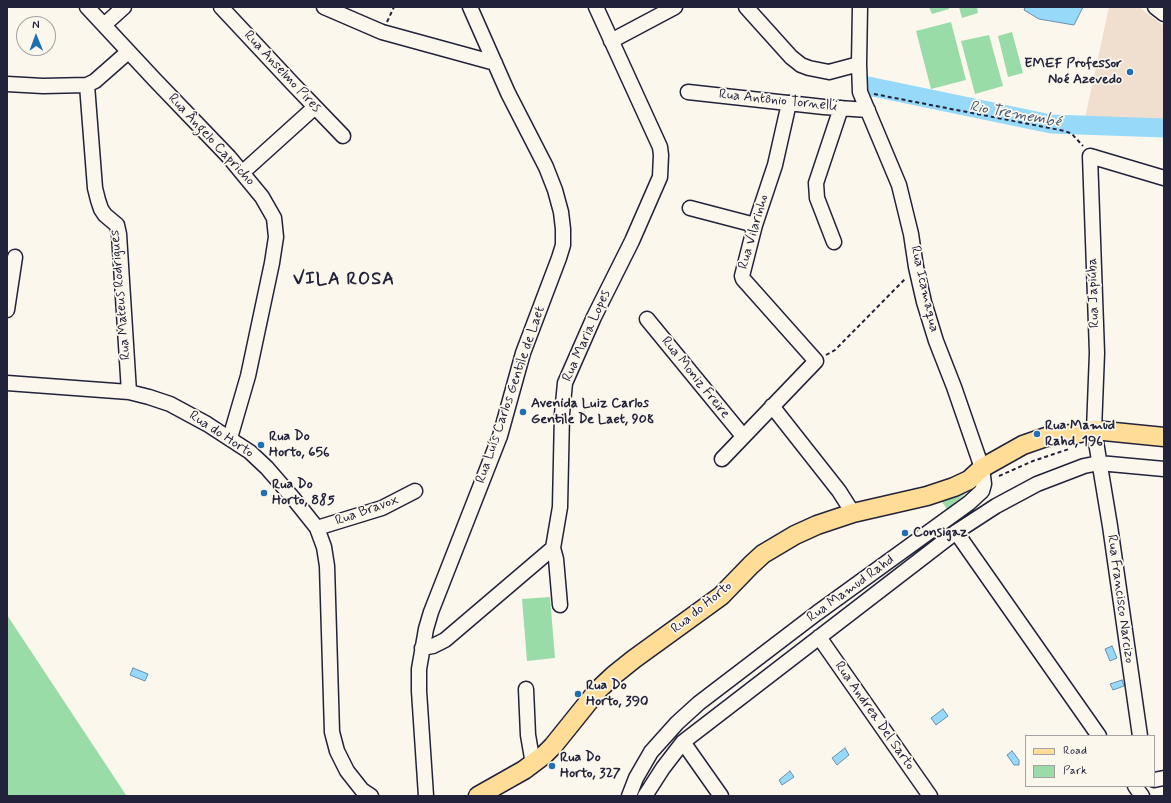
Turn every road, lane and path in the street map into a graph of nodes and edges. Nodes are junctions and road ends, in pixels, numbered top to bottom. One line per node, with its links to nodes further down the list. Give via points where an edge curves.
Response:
1 (87, 7): 13 (street, Rua Ângelo Capricho)
2 (124, 7): 13 (street)
3 (221, 7): 24 (street, Rua Anselmo Pires)
4 (324, 7): 14 (street)
5 (394, 7): 14 (path)
6 (470, 7): 17 (street, Rua Luís Carlos Gentile de Laet)
7 (596, 7): 15 (street, Rua Maria Lopes)
8 (675, 7): 15 (street)
9 (746, 7): 18 (street, via 791,58 801,65 829,72)
10 (860, 7): 18 (street, Rua Icamaqua)
11 (1155, 7): 12 (street)
12 (1164, 14)
13 (104, 25): 16 (street, Rua Ângelo Capricho)
14 (382, 32): 17 (street)
15 (611, 41): 55 (street, Rua Maria Lopes, via 660,147 660,177 565,383 560,503)
16 (128, 52): 20 (street); 29 (street, Rua Ângelo Capricho)
17 (495, 63): 58 (street, Rua Luís Carlos Gentile de Laet, via 546,166 555,190 561,212 562,245 560,258 523,353 498,443 430,612)
18 (858, 64): 22 (street, Rua Icamaqua)
19 (7, 84): 20 (street)
20 (87, 85): 40 (street, Rua Mateus Rodrigues, via 95,188 101,209 117,225 119,234)
21 (688, 92): 23 (street, Rua Antônio Tornelli)
22 (860, 92): 26 (street, Rua Icamaqua); 28 (path, via 1065,131 1078,139)
23 (789, 103): 25 (street, Rua Antônio Tornelli); 32 (street, Rua Vilarinho, via 775,165)
24 (315, 107): 27 (street, Rua Anselmo Pires); 29 (street)
25 (841, 108): 26 (street, Rua Antônio Tornelli); 33 (street, via 818,176 816,191)
26 (868, 110): 35 (street, Rua Icamaqua, via 899,185)
27 (343, 136)
28 (1090, 156): 30 (street); 42 (street, Rua Japiúba, via 1097,353)
29 (243, 172): 45 (street, Rua Ângelo Capricho, via 274,218 276,242 248,376)
30 (1164, 178)
31 (690, 208): 32 (street)
32 (755, 225): 38 (street, Rua Vilarinho, via 742,273 743,279)
33 (834, 242)
34 (15, 257): 36 (street)
35 (916, 267): 38 (path, via 835,350); 50 (street, Rua Icamaqua, via 936,341)
36 (7, 310)
37 (647, 319): 43 (street, Rua Moniz Freire)
38 (816, 361): 41 (street)
39 (7, 383): 40 (street, Rua do Horto)
40 (128, 392): 45 (street, Rua do Horto, via 170,404)
41 (772, 406): 43 (street); 52 (street)
42 (1094, 430): 44 (main road); 48 (street); 50 (main road, via 1040,439 1023,445)
43 (743, 436): 47 (street)
44 (1164, 437)
45 (230, 438): 53 (street, Rua do Horto, via 267,468)
46 (1072, 448): 50 (path)
47 (722, 459)
48 (1099, 463): 49 (street, Rua Mamud Rahd); 54 (street, Rua Mamud Rahd, via 1070,470 1037,484); 61 (street, Rua Francisco Narcizo)
49 (1164, 469)
50 (988, 473): 52 (main road, Rua do Horto, via 927,496); 68 (street, Rua Mamud Rahd, via 982,491 969,503 817,613 677,723 651,752 636,778)
51 (415, 491): 53 (street, Rua Bravox, via 382,508)
52 (853, 513): 63 (main road, Rua do Horto, via 795,535 751,564 721,596 634,659 598,690 553,746)
53 (317, 528): 65 (street, Rua do Horto, via 327,566 332,732 337,751 347,771 362,790)
54 (956, 532): 57 (street, Rua Mamud Rahd); 60 (street)
55 (552, 548): 56 (street, via 556,559); 58 (street, via 445,640)
56 (560, 605)
57 (819, 637): 62 (street, Rua Mamud Rahd); 71 (street, Rua Andrea Del Sarto)
58 (422, 648): 66 (street, Rua Luís Carlos Gentile de Laet, via 419,691)
59 (526, 689): 63 (street, via 528,735)
60 (1097, 735)
61 (1140, 735)
62 (683, 742): 69 (street, Rua Mamud Rahd); 70 (street)
63 (533, 764): 67 (main road, Rua do Horto)
64 (1136, 787): 72 (street)
65 (371, 796)
66 (426, 796)
67 (478, 796)
68 (630, 796)
69 (645, 796)
70 (721, 796)
71 (930, 796)
72 (1142, 796)

